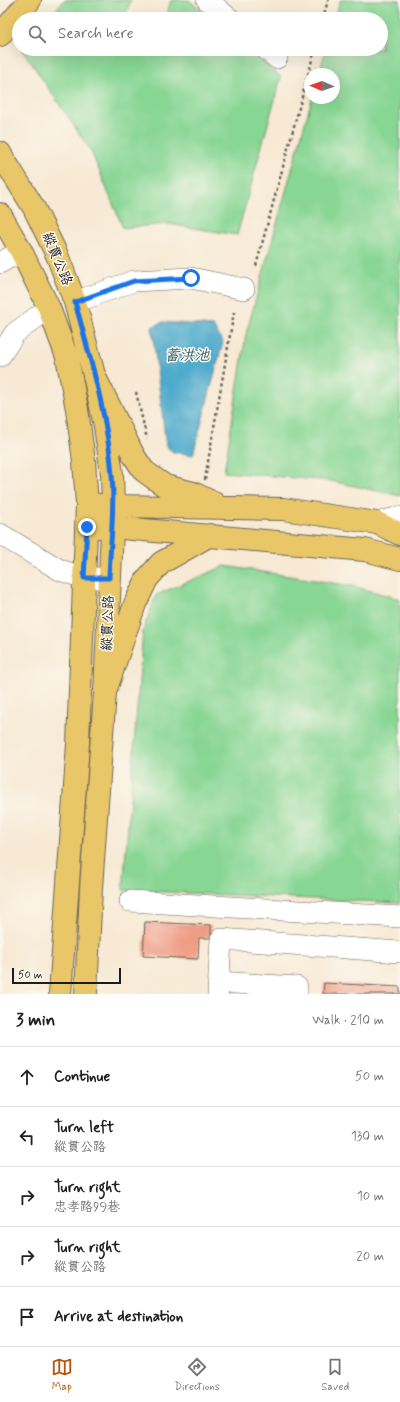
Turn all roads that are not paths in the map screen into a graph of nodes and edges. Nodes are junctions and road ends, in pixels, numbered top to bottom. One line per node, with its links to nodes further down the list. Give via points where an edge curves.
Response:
1 (30, 0): 3 (main road)
2 (207, 0): 4 (street)
3 (20, 12)
4 (222, 12)
5 (12, 21): 6 (main road)
6 (0, 35)
7 (0, 153): 12 (main road, 縱貫公路, via 34,208 57,255)
8 (0, 214): 9 (main road, 縱貫公路)
9 (21, 251): 10 (street); 13 (main road, 縱貫公路)
10 (0, 263)
11 (244, 289): 12 (street, via 191,278 134,281)
12 (75, 302): 15 (main road, 縱貫公路)
13 (49, 308): 14 (street, via 15,333); 16 (main road, 縱貫公路, via 67,357 77,409)
14 (0, 356)
15 (94, 375): 17 (main road, via 144,471 165,486 193,493); 18 (main road, 縱貫公路, via 112,474)
16 (87, 504): 18 (main road); 21 (main road, 縱貫公路)
17 (224, 507): 18 (main road); 20 (main road, via 283,509)
18 (112, 516): 21 (main road); 24 (main road); 27 (main road, 縱貫公路)
19 (400, 517): 20 (street)
20 (377, 522): 23 (main road)
21 (87, 527): 26 (main road, 縱貫公路)
22 (0, 534): 26 (street, via 60,570)
23 (400, 534)
24 (210, 535): 25 (main road, via 365,550); 28 (main road, via 161,563 147,578 135,604)
25 (400, 559)
26 (84, 578): 27 (street); 33 (main road, 縱貫公路, via 78,744)
27 (109, 578): 28 (main road, 縱貫公路)
28 (105, 692): 34 (main road, 縱貫公路)
29 (130, 900): 30 (street)
30 (400, 917)
31 (400, 952): 32 (street, via 221,939)
32 (218, 988): 35 (street, via 297,987)
33 (60, 994)
34 (86, 994)
35 (296, 994)

